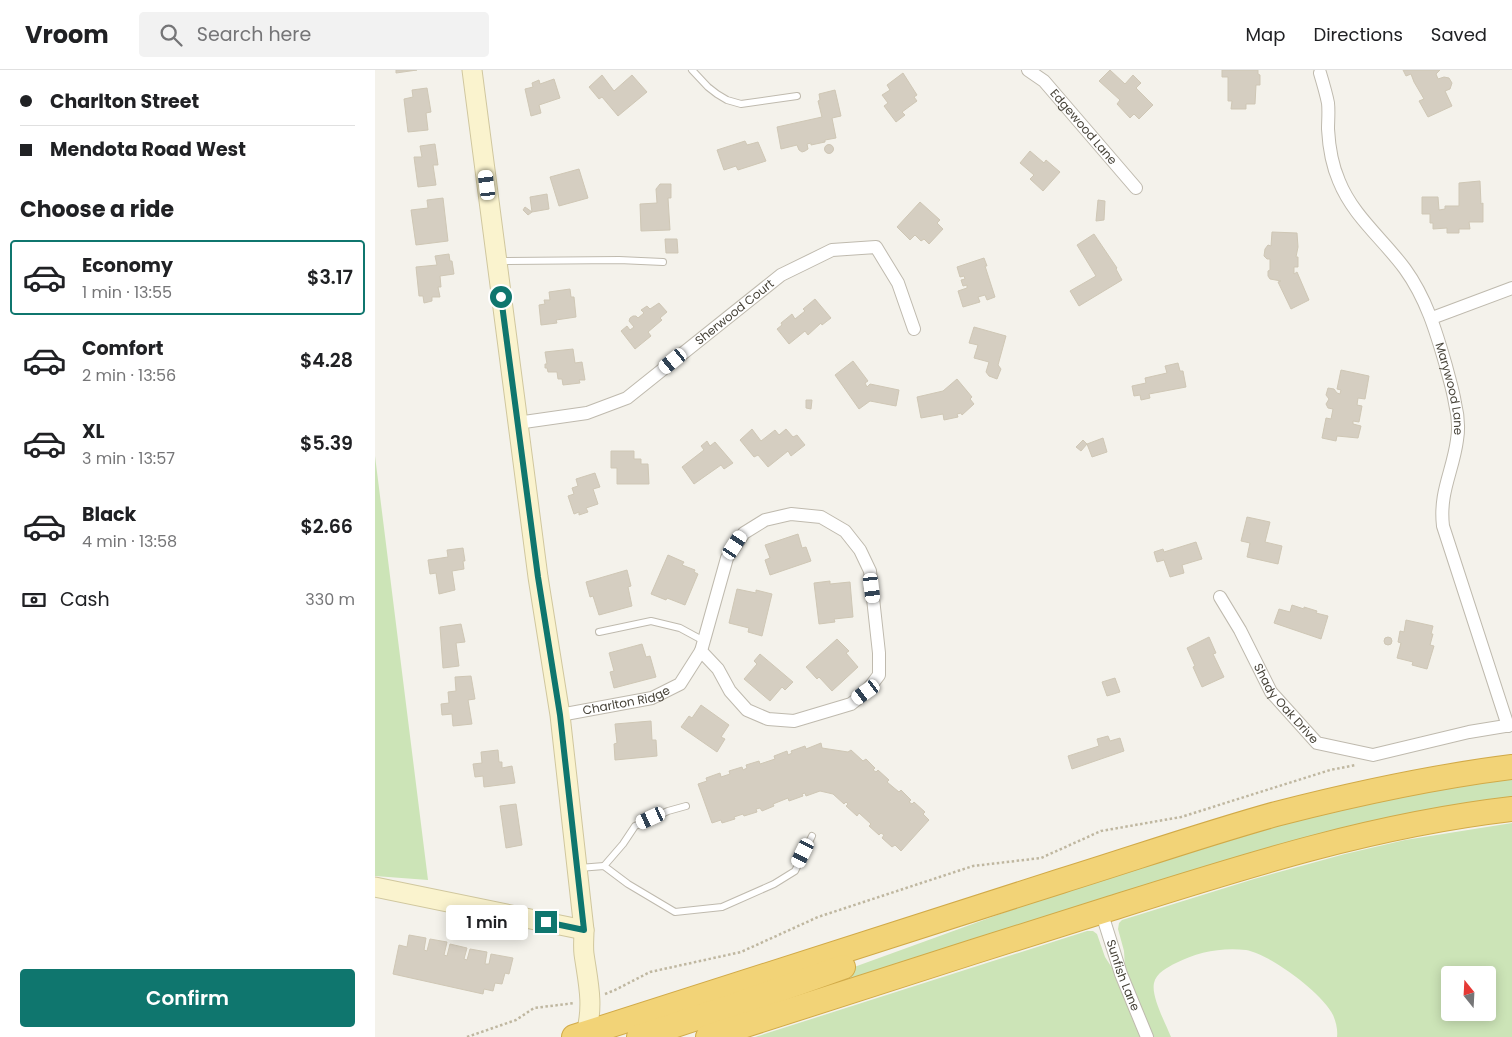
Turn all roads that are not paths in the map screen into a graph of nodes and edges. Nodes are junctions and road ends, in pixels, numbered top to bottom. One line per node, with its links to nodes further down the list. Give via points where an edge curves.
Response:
1 (472, 70): 7 (street)
2 (692, 70): 5 (lane, via 717,94 741,104)
3 (1028, 70): 6 (street, Edgewood Lane, via 1044,81)
4 (1320, 73): 10 (street, Marywood Lane, via 1328,102 1331,155 1339,181 1358,215 1405,269)
5 (797, 96)
6 (1136, 188)
7 (496, 262): 8 (lane, via 582,259); 12 (street)
8 (663, 262)
9 (1512, 288): 10 (street)
10 (1432, 318): 17 (street, Marywood Lane, via 1455,399 1458,425 1458,440 1442,501 1443,526)
11 (914, 329): 12 (street, Sherwood Court, via 898,283 876,247 832,250 781,275 627,398 587,413)
12 (517, 423): 16 (street)
13 (1221, 597): 17 (street, Shady Oak Drive, via 1271,692 1317,743 1373,754)
14 (599, 632): 15 (lane, via 651,621 680,628)
15 (703, 646): 15 (street, Charlton Ridge, via 730,691 747,710 768,719 794,721 851,704 879,675 870,572 860,550 845,531 821,517 791,514 765,520 743,533 727,558); 16 (street, Charlton Ridge, via 680,684 652,698)
16 (560, 715): 23 (street)
17 (1510, 725)
18 (1512, 767): 25 (highway, via 1395,786 1312,805)
19 (686, 806): 22 (lane, via 668,810 635,826)
20 (1512, 809): 26 (highway, via 1428,821 1349,838 1258,862)
21 (812, 836): 22 (lane, via 795,871 721,907 675,912)
22 (604, 866): 23 (lane)
23 (577, 868): 27 (street)
24 (375, 887): 27 (street)
25 (1034, 890): 28 (highway); 29 (highway, via 936,934)
26 (1101, 911): 30 (highway); 31 (street, Sunfish Lane, via 1121,974)
27 (584, 930): 28 (street, via 591,1004 590,1017)
28 (581, 1036)
29 (639, 1037)
30 (708, 1037)
31 (1147, 1037)

